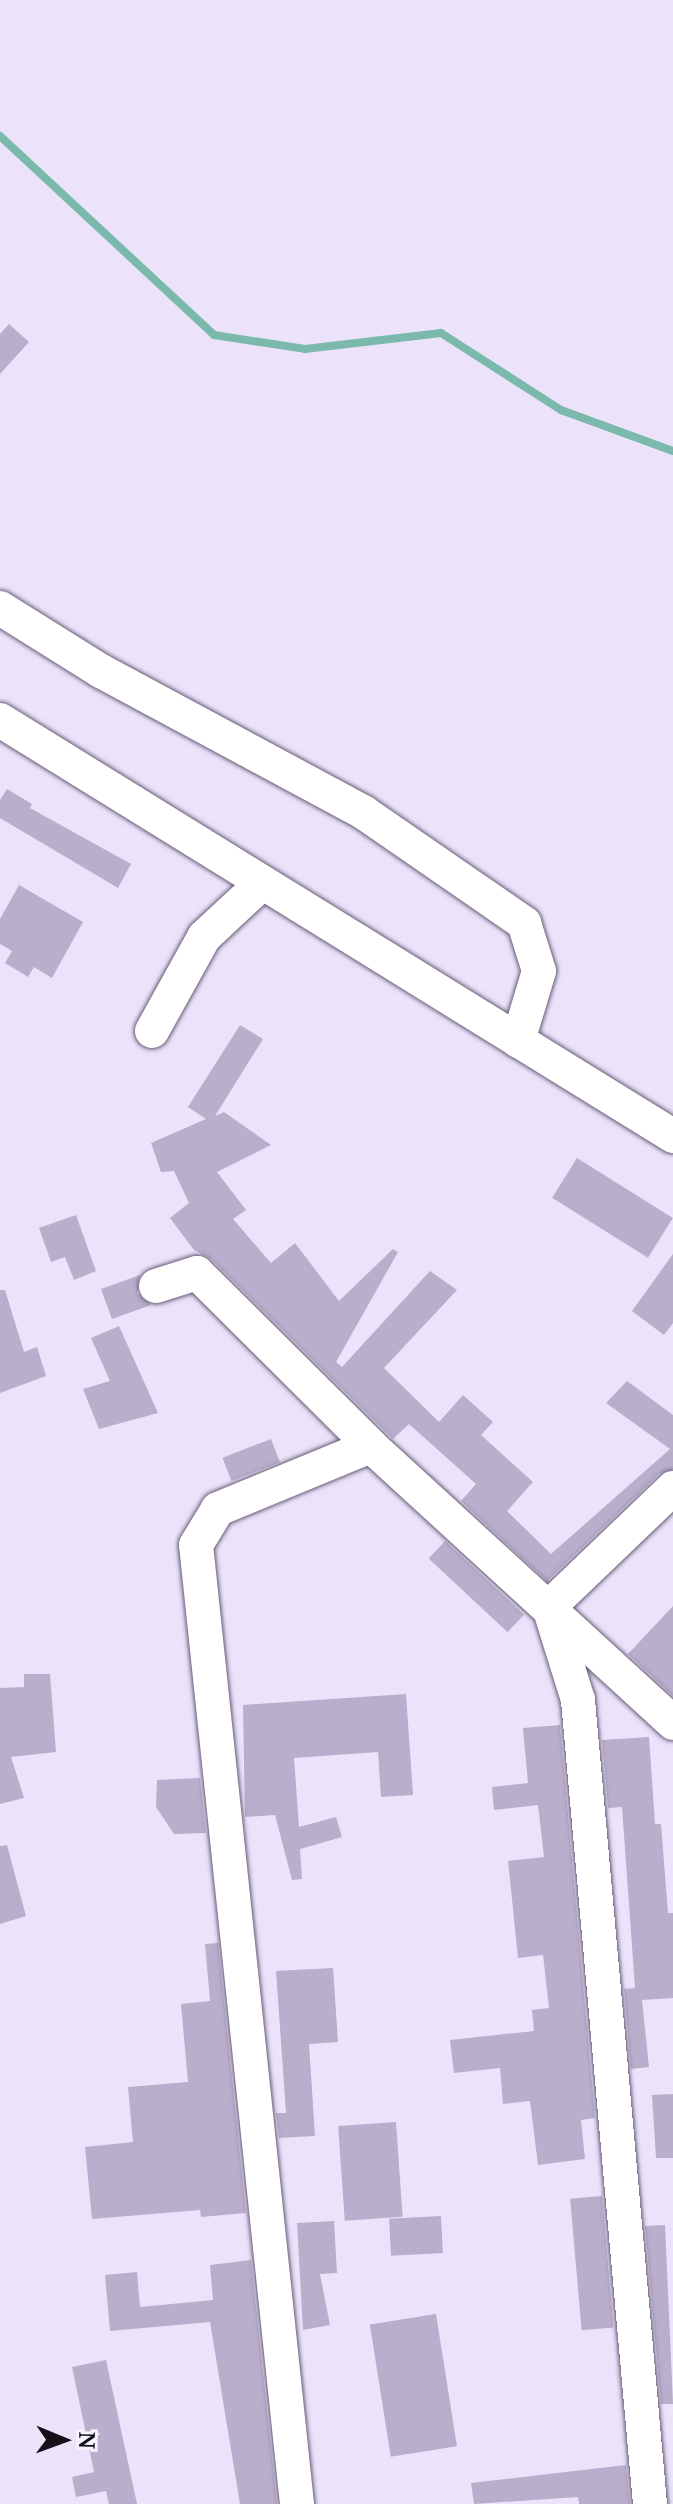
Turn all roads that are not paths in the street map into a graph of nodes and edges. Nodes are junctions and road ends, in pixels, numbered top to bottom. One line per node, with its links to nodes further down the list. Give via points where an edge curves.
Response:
1 (0, 608): 5 (street, via 101,671 363,812 524,923 539,971)
2 (0, 720): 3 (street)
3 (261, 884): 4 (street, via 204,937); 5 (street)
4 (152, 1031)
5 (518, 1041): 6 (street)
6 (673, 1136)
7 (156, 1286): 8 (street, via 197,1273)
8 (371, 1446): 10 (street); 12 (street, via 218,1509 196,1545)
9 (673, 1488): 10 (street)
10 (549, 1607): 11 (street); 13 (street, via 578,1700)
11 (673, 1723)
12 (297, 2504)
13 (650, 2504)

